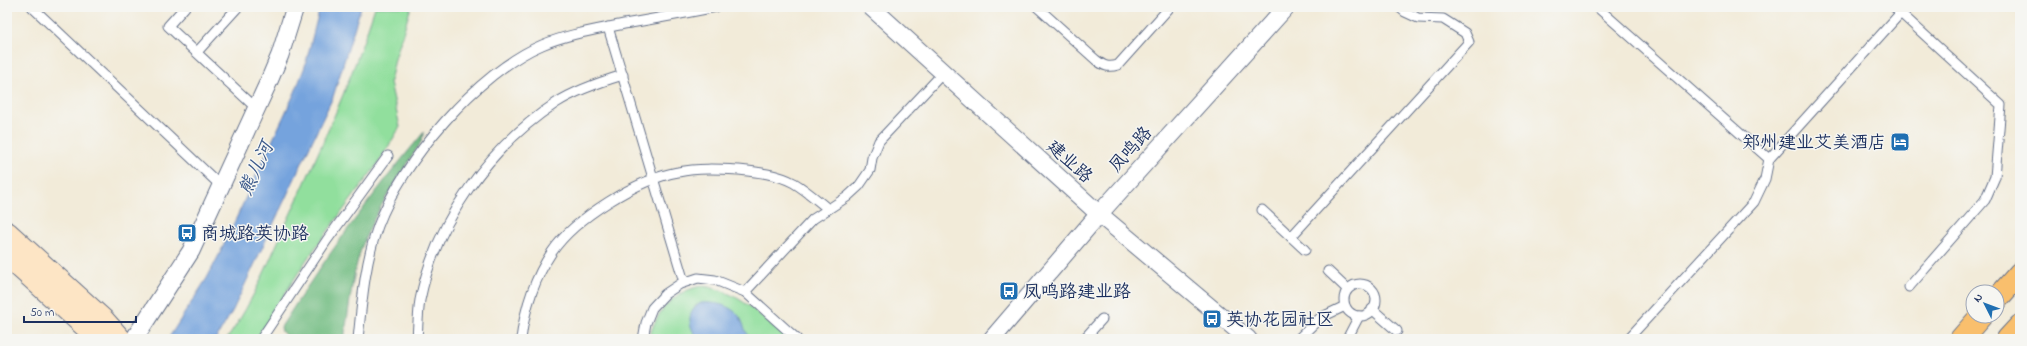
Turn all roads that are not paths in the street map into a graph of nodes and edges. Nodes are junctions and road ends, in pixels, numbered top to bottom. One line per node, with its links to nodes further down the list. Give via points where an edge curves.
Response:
1 (32, 7): 21 (lane)
2 (185, 7): 14 (lane, via 168,26)
3 (238, 7): 14 (lane)
4 (295, 7): 17 (street, via 280,54)
5 (716, 7): 13 (lane)
6 (871, 7): 15 (street, 建业路)
7 (1037, 7): 8 (lane, via 1096,60 1110,67 1118,65)
8 (1170, 7)
9 (1286, 7): 24 (street, 凤鸣路)
10 (1399, 7): 26 (lane, via 1418,18 1443,19 1465,33 1469,42)
11 (1597, 7): 19 (lane)
12 (1900, 9): 19 (lane); 32 (lane, via 2001,105 1995,178 1985,200)
13 (608, 27): 16 (lane); 47 (lane, via 578,33 541,46 503,67 463,102 421,151 397,187 378,226 367,264)
14 (197, 52): 17 (lane)
15 (943, 73): 22 (lane, via 879,141 870,170 859,186); 24 (street, 建业路)
16 (623, 75): 20 (lane); 48 (lane, via 596,83 557,102 510,138 480,173 458,207 433,255 420,300)
17 (256, 108): 21 (street)
18 (388, 156): 46 (lane, via 327,240)
19 (1769, 159): 57 (lane, via 1766,180 1754,202)
20 (654, 179): 22 (lane, via 678,172 713,169 756,172 794,183); 31 (lane); 49 (lane, via 602,206 575,225 553,250 536,279 525,311)
21 (221, 186): 45 (street, via 191,251)
22 (828, 209): 35 (lane, via 813,219)
23 (1262, 210): 26 (lane)
24 (1099, 214): 52 (street, 凤鸣路); 54 (street, 建业路)
25 (7, 233): 44 (street, via 104,321)
26 (1291, 237): 27 (lane)
27 (1305, 250)
28 (7, 255): 43 (street, via 93,333)
29 (1328, 271): 33 (lane)
30 (2020, 273): 34 (main road)
31 (684, 282): 35 (lane, via 698,278 715,280); 50 (lane, via 665,294 652,308)
32 (1909, 287)
33 (1347, 289): 36 (lane, via 1344,294); 37 (lane, via 1358,284 1370,288 1376,296)
34 (2005, 289)
35 (745, 292): 51 (lane)
36 (1345, 306): 38 (lane, via 1353,315); 55 (lane, via 1320,318)
37 (1372, 309): 38 (lane); 42 (lane)
38 (1359, 316): 56 (lane)
39 (1102, 319): 53 (lane)
40 (1974, 324): 58 (main road)
41 (2020, 326): 59 (main road)
42 (1397, 331)
43 (108, 339)
44 (120, 339)
45 (134, 339)
46 (261, 339)
47 (358, 339)
48 (417, 339)
49 (521, 339)
50 (643, 339)
51 (797, 339)
52 (992, 339)
53 (1084, 339)
54 (1248, 339)
55 (1298, 339)
56 (1347, 339)
57 (1628, 339)
58 (1961, 339)
59 (2008, 339)

